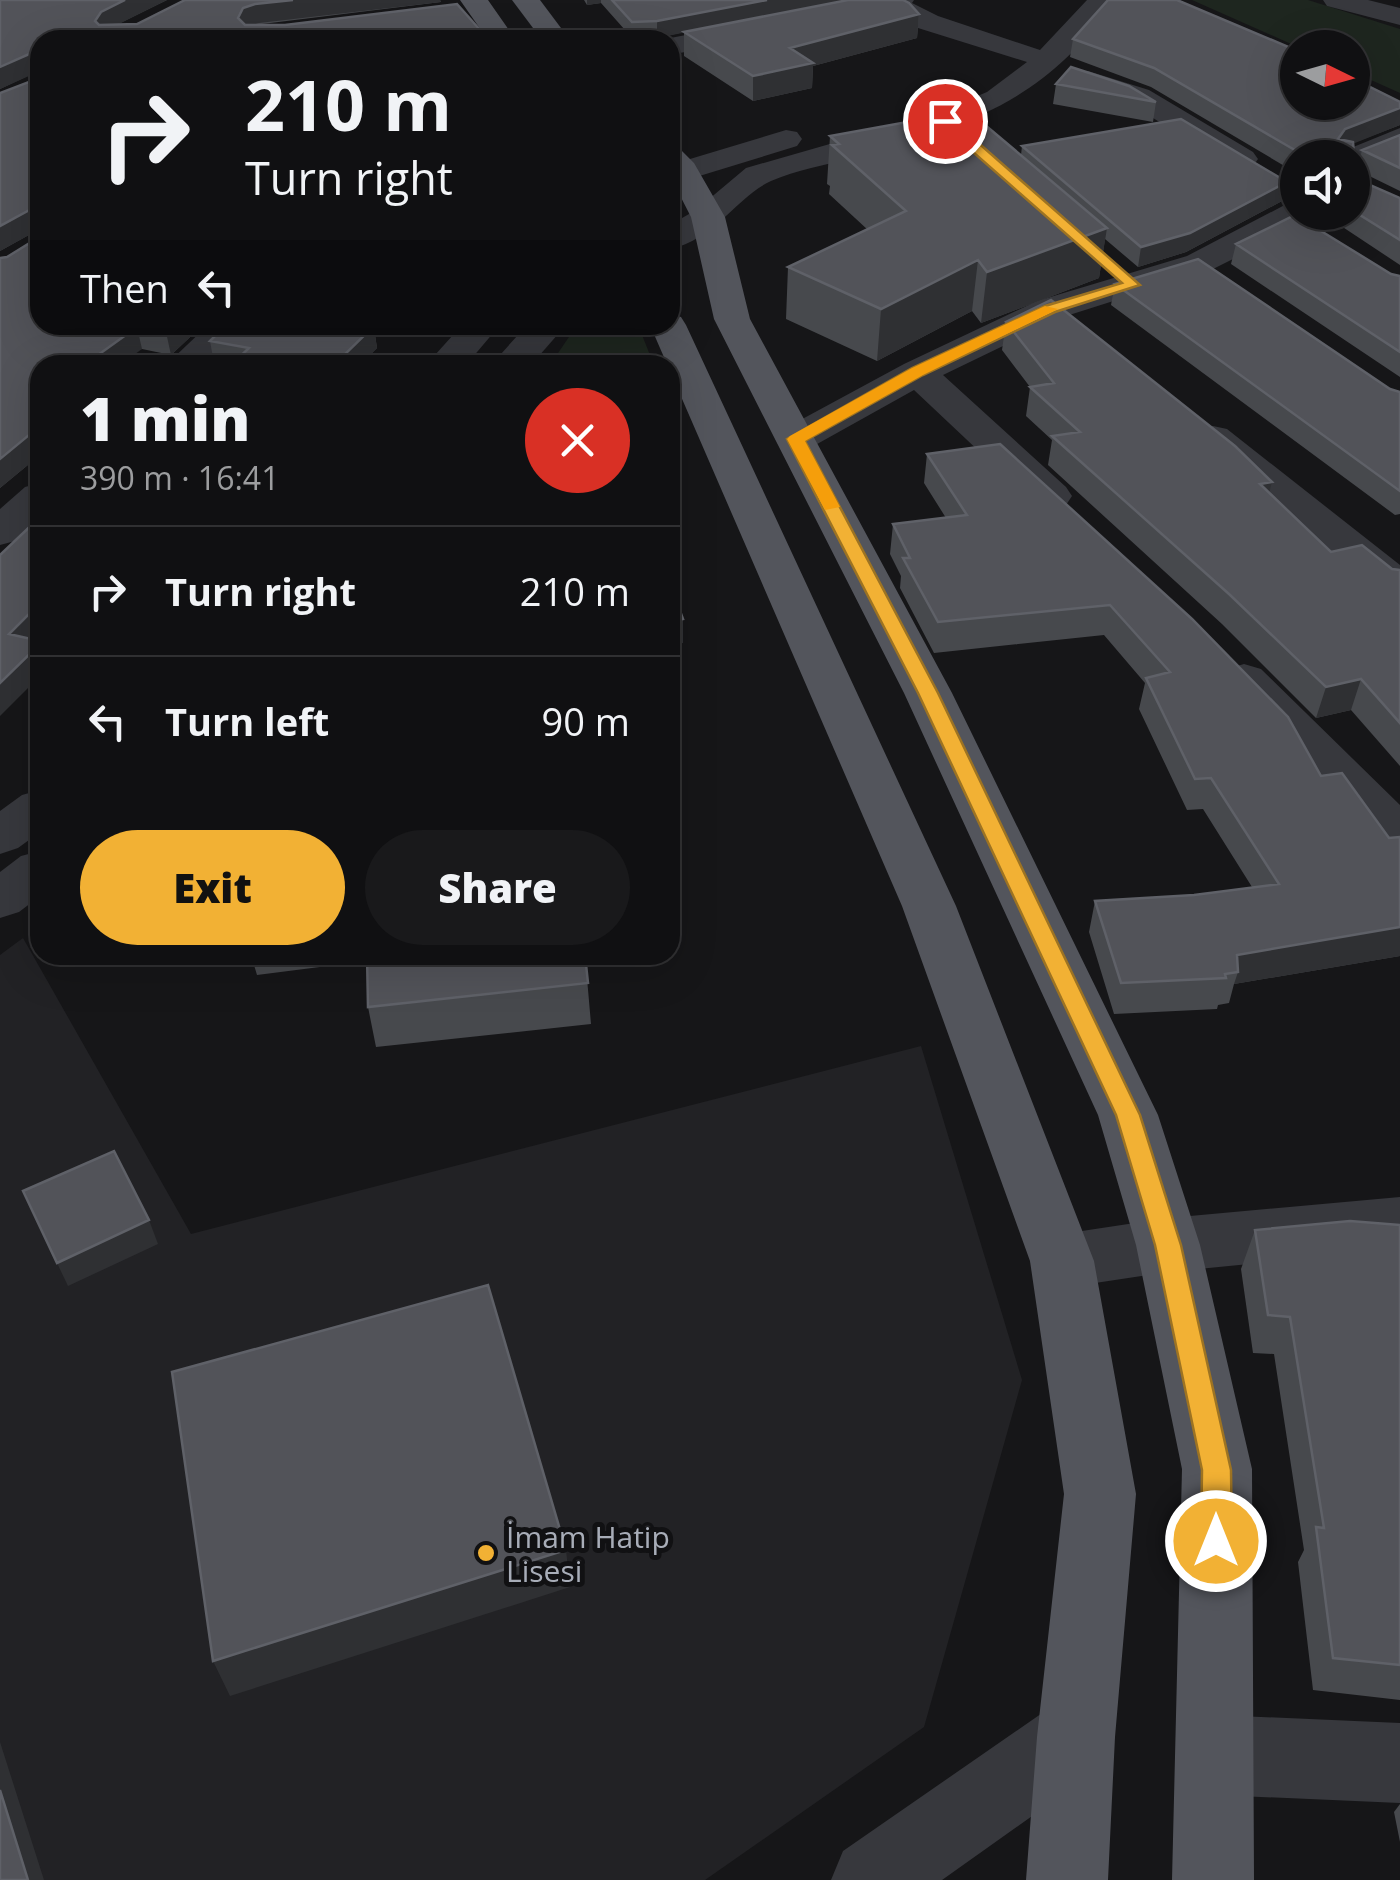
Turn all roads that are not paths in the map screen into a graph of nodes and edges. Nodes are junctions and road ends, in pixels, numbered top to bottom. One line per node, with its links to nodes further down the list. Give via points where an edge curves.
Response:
1 (526, 0): 11 (main road)
2 (1077, 0): 13 (street)
3 (1102, 0): 13 (street)
4 (896, 2): 7 (street); 13 (street, via 928,22)
5 (1350, 2): 9 (street)
6 (477, 4): 8 (street); 10 (main road)
7 (805, 9): 12 (street)
8 (444, 13)
9 (1400, 17)
10 (495, 30)
11 (548, 30)
12 (680, 43)
13 (1035, 59): 14 (street, via 998,98); 18 (street); 19 (street, via 1138,96)
14 (945, 121): 16 (street); 18 (street)
15 (1400, 136): 17 (street)
16 (974, 146)
17 (1370, 150)
18 (680, 192): 34 (main road, via 732,319)
19 (1280, 193)
20 (1280, 210): 22 (street)
21 (1103, 260): 24 (street)
22 (1199, 263): 23 (street); 24 (street)
23 (1230, 284)
24 (1132, 285): 32 (street, via 1065,321)
25 (219, 335): 29 (street)
26 (473, 335): 30 (street)
27 (538, 335): 31 (street)
28 (672, 335): 45 (main road, via 929,906)
29 (197, 355)
30 (454, 355)
31 (520, 355)
32 (918, 372): 34 (street); 35 (street)
33 (1187, 418): 36 (street)
34 (796, 439): 44 (main road, via 928,693 1128,1115)
35 (1074, 518)
36 (1400, 587)
37 (1216, 650): 40 (street)
38 (30, 815): 39 (street)
39 (0, 836)
40 (1400, 836)
41 (30, 876): 42 (street)
42 (0, 899)
43 (1400, 1223): 44 (street)
44 (1168, 1245): 45 (street); 47 (main road, via 1217,1470)
45 (1062, 1261): 46 (main road, via 1100,1494)
46 (1076, 1737): 49 (street); 50 (main road)
47 (1216, 1754): 48 (street); 51 (main road)
48 (1400, 1764)
49 (872, 1880)
50 (1067, 1880)
51 (1214, 1880)

